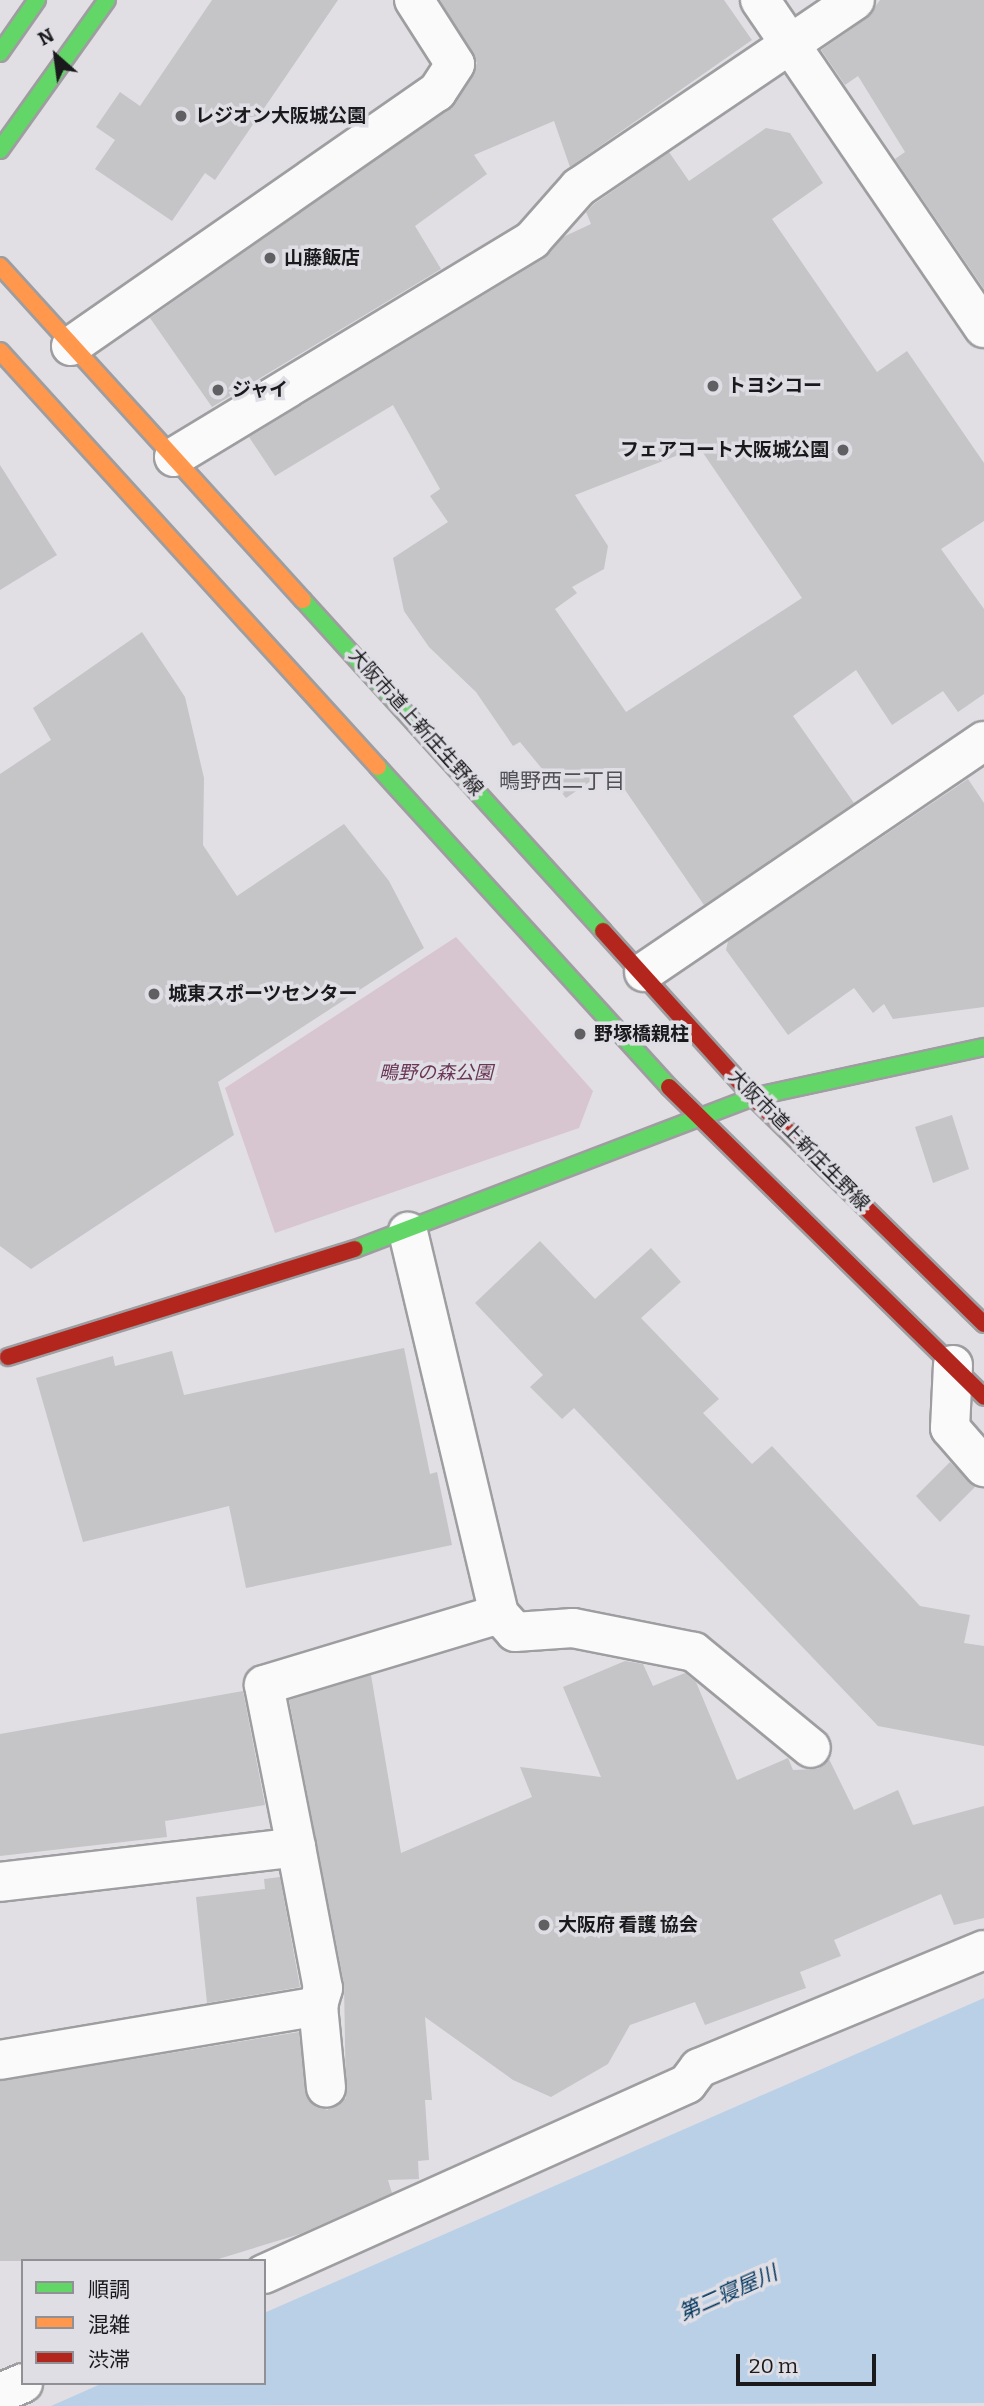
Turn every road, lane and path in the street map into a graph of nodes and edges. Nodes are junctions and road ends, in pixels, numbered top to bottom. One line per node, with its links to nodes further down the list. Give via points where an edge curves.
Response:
1 (37, 0): 7 (main road)
2 (107, 0): 8 (main road)
3 (414, 0): 11 (street, via 455,64 437,92)
4 (760, 0): 6 (street)
5 (855, 0): 6 (street)
6 (791, 43): 10 (street); 13 (street, via 579,187 532,240)
7 (0, 53)
8 (0, 150)
9 (0, 266): 11 (main road, 大阪市道上新庄生野線)
10 (984, 328)
11 (71, 346): 13 (main road, 大阪市道上新庄生野線)
12 (0, 351): 18 (main road)
13 (174, 457): 15 (main road, 大阪市道上新庄生野線)
14 (984, 741): 15 (street)
15 (644, 972): 17 (main road, 大阪市道上新庄生野線)
16 (984, 1047): 17 (main road)
17 (753, 1097): 18 (main road); 20 (main road, 大阪市道上新庄生野線)
18 (701, 1122): 19 (main road); 22 (main road)
19 (408, 1232): 21 (main road); 25 (street)
20 (984, 1324)
21 (4, 1358)
22 (953, 1365): 23 (main road); 24 (street, via 950,1428)
23 (984, 1396)
24 (984, 1467)
25 (499, 1614): 26 (street, via 515,1632 573,1628 694,1652); 27 (street, via 264,1685)
26 (811, 1748)
27 (296, 1847): 28 (street); 30 (street, via 323,1988)
28 (0, 1882)
29 (984, 1950): 33 (street, via 699,2068 687,2084)
30 (317, 2006): 31 (street); 32 (street)
31 (0, 2060)
32 (326, 2088)
33 (266, 2273)
34 (21, 2384): 35 (street)
35 (0, 2393)

